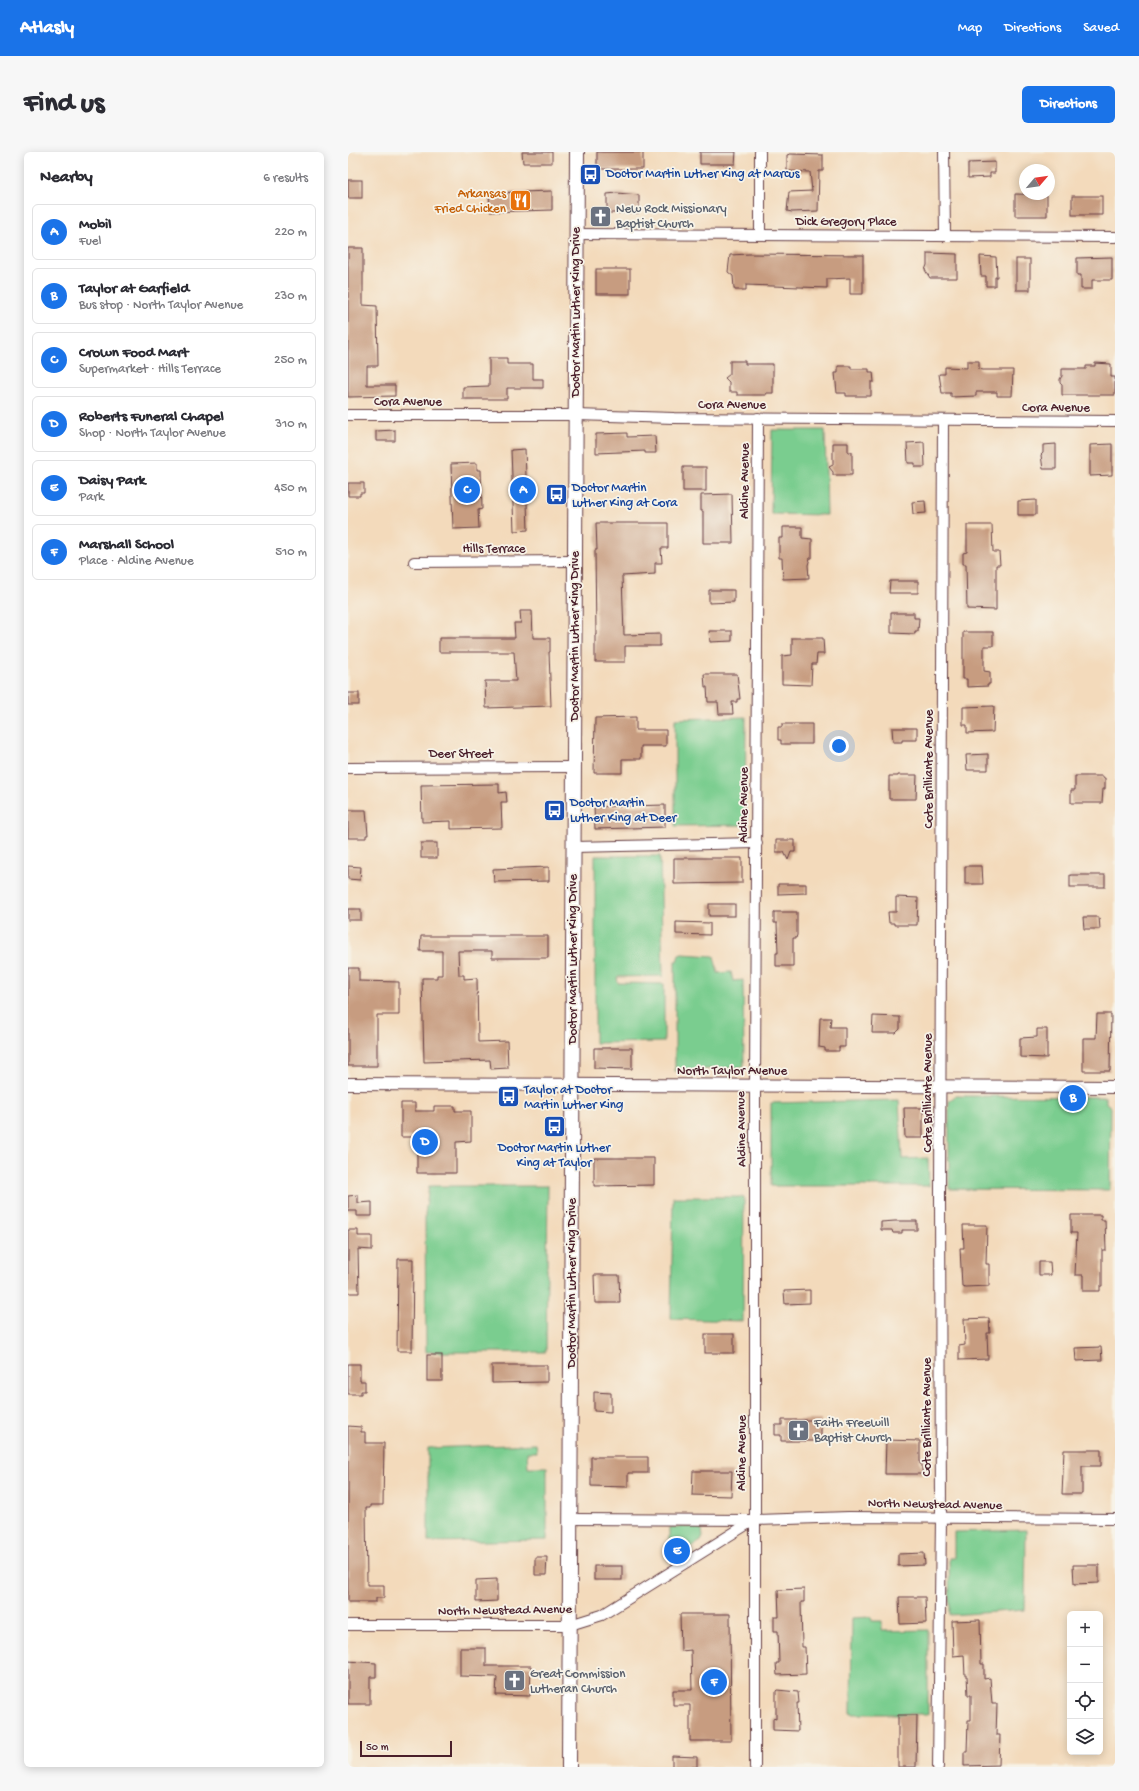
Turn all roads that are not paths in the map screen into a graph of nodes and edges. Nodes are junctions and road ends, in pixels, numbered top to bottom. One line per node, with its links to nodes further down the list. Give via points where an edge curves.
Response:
1 (577, 152): 4 (main road, Doctor Martin Luther King Drive)
2 (760, 152): 5 (street)
3 (944, 152): 6 (street)
4 (576, 234): 5 (street, Dick Gregory Place); 9 (main road, Doctor Martin Luther King Drive)
5 (760, 234): 6 (street, Dick Gregory Place)
6 (945, 235): 7 (street, Dick Gregory Place)
7 (1115, 237)
8 (348, 415): 9 (street, Cora Avenue)
9 (576, 415): 10 (street, Cora Avenue); 13 (main road, Doctor Martin Luther King Drive)
10 (758, 418): 11 (street, Cora Avenue); 17 (street, Aldine Avenue)
11 (943, 420): 12 (street, Cora Avenue); 22 (street, Cote Brilliante Avenue)
12 (1115, 421)
13 (575, 561): 14 (street, Hills Terrace); 15 (main road, Doctor Martin Luther King Drive)
14 (414, 562)
15 (574, 767): 16 (street, Deer Street); 18 (main road, Doctor Martin Luther King Drive)
16 (348, 768)
17 (757, 843): 18 (street); 21 (street, Aldine Avenue)
18 (574, 847): 20 (main road, Doctor Martin Luther King Drive)
19 (348, 1084): 20 (street, North Taylor Avenue)
20 (572, 1085): 21 (street, North Taylor Avenue); 25 (main road, Doctor Martin Luther King Drive)
21 (754, 1086): 22 (street, North Taylor Avenue); 27 (street, Aldine Avenue)
22 (941, 1086): 23 (street, North Taylor Avenue); 24 (street, Cote Brilliante Avenue)
23 (1115, 1086)
24 (941, 1518): 26 (street, North Newstead Avenue); 27 (street, North Newstead Avenue); 32 (street, Cote Brilliante Avenue)
25 (570, 1519): 27 (street, North Newstead Avenue); 29 (main road, Doctor Martin Luther King Drive)
26 (1115, 1519)
27 (754, 1520): 29 (street, North Newstead Avenue, via 602,1616); 31 (street, Aldine Avenue)
28 (348, 1624): 29 (street, North Newstead Avenue)
29 (570, 1625): 30 (main road, Doctor Martin Luther King Drive)
30 (569, 1767)
31 (755, 1767)
32 (938, 1767)

